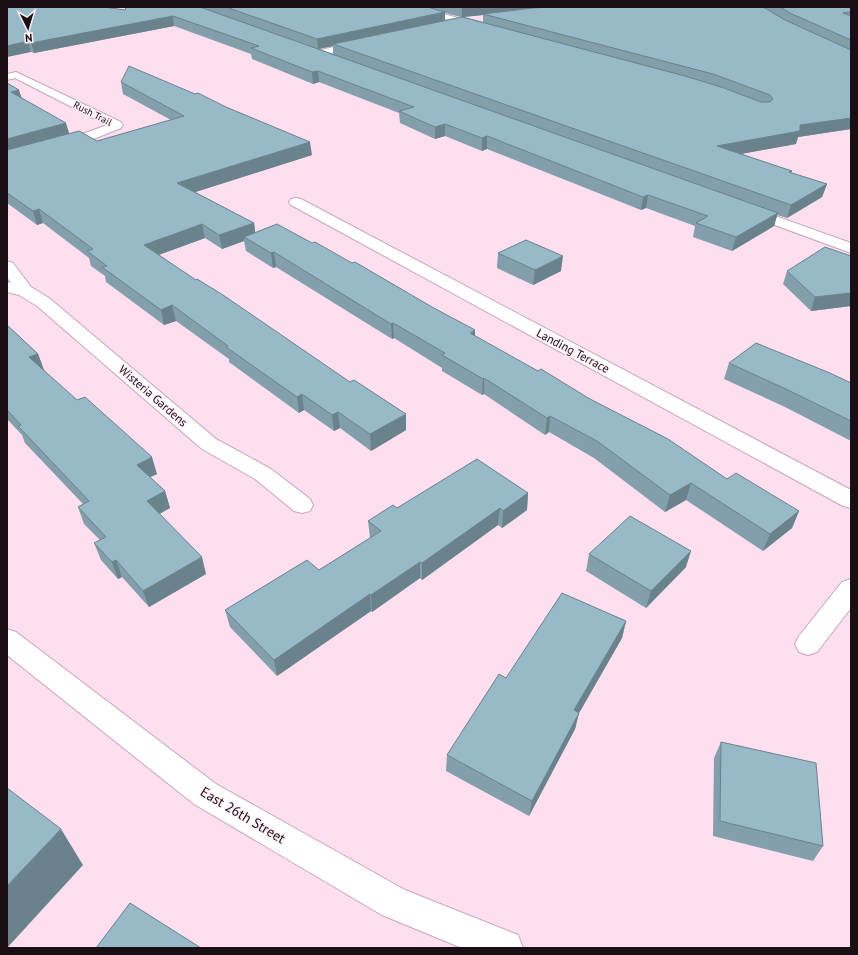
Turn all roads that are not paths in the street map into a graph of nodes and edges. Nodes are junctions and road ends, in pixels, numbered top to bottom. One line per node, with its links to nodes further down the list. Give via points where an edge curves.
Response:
1 (410, 7): 3 (street)
2 (485, 20): 3 (street)
3 (464, 22): 4 (street); 5 (street)
4 (443, 26)
5 (491, 30)
6 (372, 41): 8 (street)
7 (305, 49): 8 (street)
8 (317, 54): 9 (street)
9 (336, 60)
10 (7, 77): 11 (street, Rush Trail, via 16,75 117,125 92,135)
11 (7, 159)
12 (296, 202): 17 (street, Landing Terrace)
13 (734, 205): 14 (street)
14 (851, 248)
15 (7, 266): 16 (street)
16 (16, 289): 18 (street, Wisteria Gardens, via 43,302 209,444 263,474)
17 (851, 500)
18 (302, 505)
19 (851, 589): 21 (street)
20 (8, 642): 22 (street, East 26th Street, via 205,794 394,904)
21 (808, 644)
22 (505, 948)

